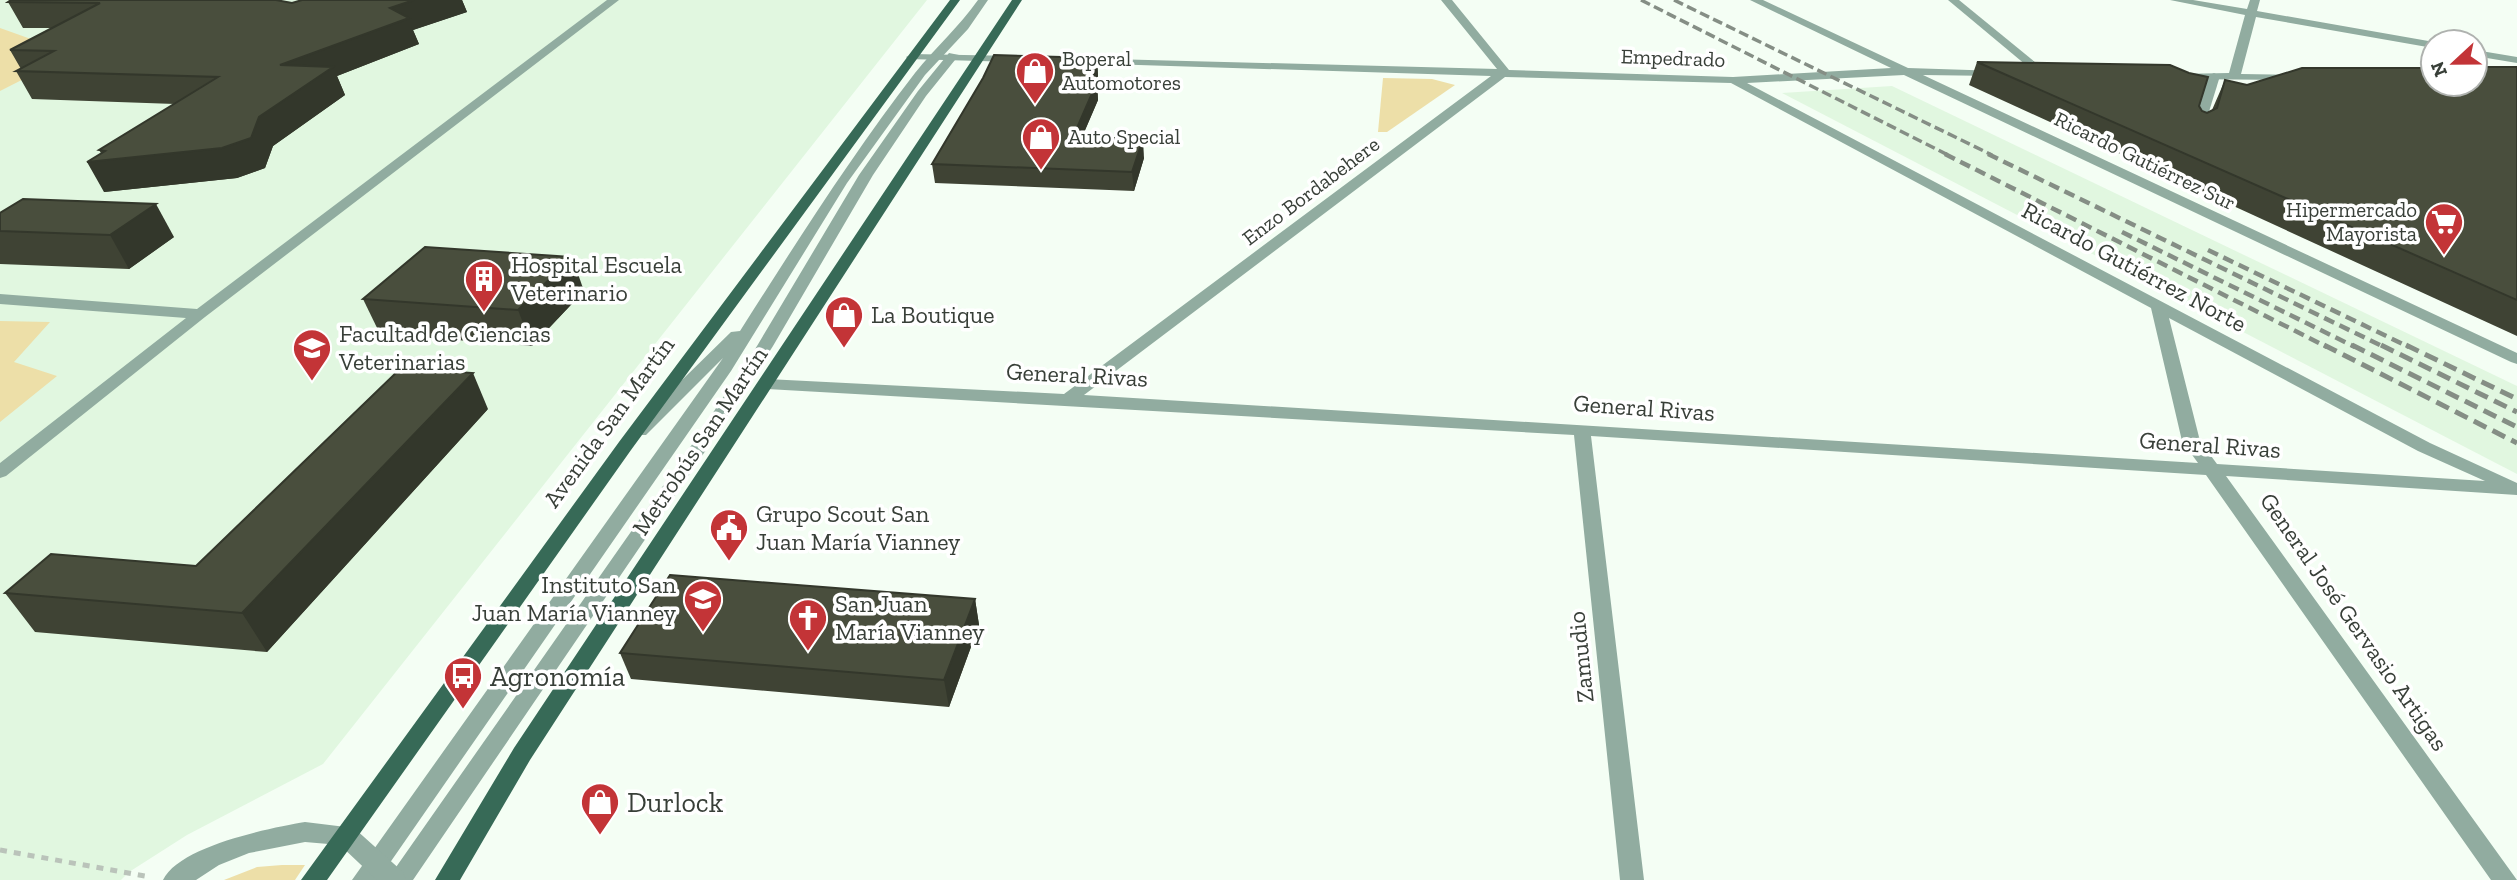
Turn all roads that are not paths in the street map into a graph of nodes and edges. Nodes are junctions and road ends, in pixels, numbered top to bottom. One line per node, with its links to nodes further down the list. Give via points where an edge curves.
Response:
1 (614, 0): 34 (street)
2 (955, 0): 14 (main road, Avenida San Martín)
3 (983, 0): 15 (street, Metrobús San Martín)
4 (997, 0): 15 (street, Metrobús San Martín, via 977,27)
5 (1017, 0): 16 (main road)
6 (1446, 0): 21 (street)
7 (1755, 0): 20 (street, Ricardo Gutiérrez Sur)
8 (1953, 0): 24 (street)
9 (2175, 0): 11 (street)
10 (2255, 0): 11 (street)
11 (2250, 13): 12 (street); 28 (street)
12 (2419, 43)
13 (2489, 55): 19 (street)
14 (912, 57): 15 (street); 40 (main road, Avenida San Martín)
15 (943, 57): 16 (street); 35 (street, Metrobús San Martín, via 921,73 841,182); 48 (street, Metrobús San Martín, via 860,183 739,387)
16 (978, 58): 17 (street); 37 (main road)
17 (1031, 59)
18 (1058, 60): 21 (street, Empedrado)
19 (2517, 60)
20 (1909, 71): 22 (street, Empedrado); 30 (street, Empedrado); 36 (street, Ricardo Gutiérrez Sur)
21 (1504, 72): 30 (street, Empedrado); 38 (street, Enzo Bordabehere)
22 (2003, 73)
23 (2017, 73): 24 (street)
24 (2043, 74): 25 (street)
25 (2057, 74)
26 (2174, 76): 27 (street)
27 (2214, 76): 28 (street); 31 (street)
28 (2234, 77): 29 (street)
29 (2312, 78)
30 (1733, 80): 33 (street, Ricardo Gutiérrez Norte)
31 (2197, 131)
32 (0, 299): 34 (street)
33 (2158, 305): 41 (street, General José Gervasio Artigas, via 2191,441); 43 (street, Ricardo Gutiérrez Norte, via 2424,447)
34 (200, 314): 42 (street)
35 (757, 315): 40 (street, Metrobús San Martín); 45 (street, Metrobús San Martín)
36 (2517, 359)
37 (767, 384): 38 (street, General Rivas); 49 (main road, via 522,754)
38 (1069, 399): 39 (street, General Rivas)
39 (1582, 429): 41 (street, General Rivas); 50 (street, Zamudio)
40 (625, 446): 44 (main road, Avenida San Martín)
41 (2213, 470): 43 (street, General Rivas); 51 (street, General José Gervasio Artigas)
42 (0, 472)
43 (2517, 489)
44 (346, 835): 45 (street); 46 (street, via 305,832 267,837 210,858); 47 (main road, Avenida San Martín)
45 (378, 875)
46 (175, 880)
47 (313, 880)
48 (400, 880)
49 (447, 880)
50 (1632, 880)
51 (2505, 880)

